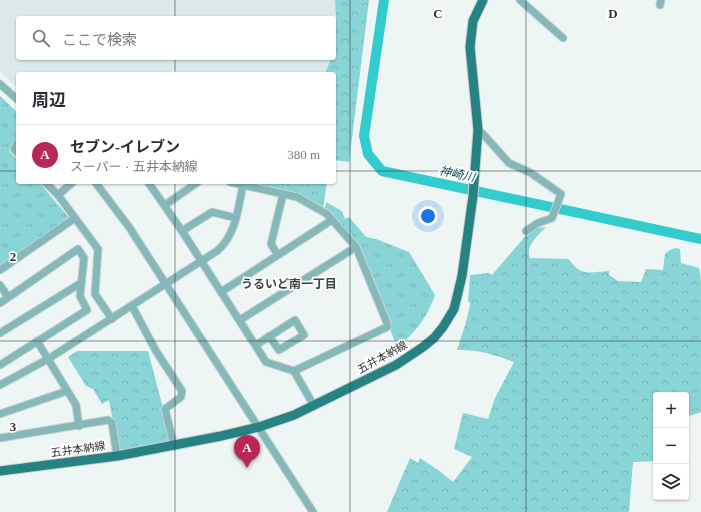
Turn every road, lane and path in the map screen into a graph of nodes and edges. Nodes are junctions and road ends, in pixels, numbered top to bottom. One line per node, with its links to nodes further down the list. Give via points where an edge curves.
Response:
1 (483, 0): 6 (main road, 五井本納線, via 473,21 470,47)
2 (520, 0): 3 (street)
3 (563, 38)
4 (0, 84): 5 (street)
5 (16, 98)
6 (478, 130): 21 (street, via 509,163 561,194 552,218); 44 (main road, 五井本納線, via 473,196 460,286 454,309 443,326 423,347 396,365)
7 (47, 184): 15 (street)
8 (71, 184): 15 (street)
9 (97, 184): 27 (street, via 129,227)
10 (149, 184): 16 (street)
11 (195, 184): 16 (street)
12 (236, 184): 13 (street)
13 (243, 186): 14 (street); 18 (street)
14 (282, 194): 19 (street, via 297,198 327,214); 23 (street, via 271,244)
15 (58, 195): 17 (street)
16 (165, 205): 20 (street)
17 (75, 218): 25 (street); 33 (street, via 98,249 95,294)
18 (236, 218): 20 (street, via 212,212); 24 (street, via 228,240)
19 (332, 220): 22 (street); 23 (street)
20 (182, 231): 24 (street)
21 (526, 231)
22 (356, 246): 34 (street); 41 (street, via 387,327)
23 (278, 255): 29 (street)
24 (201, 262): 27 (street); 29 (street)
25 (0, 270)
26 (81, 283): 30 (street, via 84,258 78,249); 35 (street); 37 (street, via 80,296 87,310)
27 (166, 284): 32 (street); 47 (street)
28 (0, 285): 30 (street)
29 (221, 292): 34 (street)
30 (8, 297): 31 (street)
31 (0, 303)
32 (132, 306): 33 (street); 49 (street, via 156,351 182,391 181,397 165,408)
33 (112, 319): 39 (street)
34 (240, 320): 38 (street)
35 (0, 333)
36 (269, 336): 36 (street, via 295,320 304,335 278,350); 38 (street)
37 (38, 341): 39 (street); 40 (street)
38 (256, 345): 41 (street, via 266,362)
39 (48, 359): 42 (street); 43 (street)
40 (0, 365)
41 (294, 371): 44 (street)
42 (0, 385)
43 (67, 391): 45 (street); 46 (street, via 76,405)
44 (314, 406): 47 (main road, 五井本納線)
45 (0, 414)
46 (79, 426): 48 (street); 50 (street, via 111,421)
47 (259, 427): 49 (main road, 五井本納線); 52 (street)
48 (0, 438)
49 (174, 446): 50 (main road, 五井本納線)
50 (117, 456): 51 (main road, 五井本納線)
51 (0, 472)
52 (313, 512)

